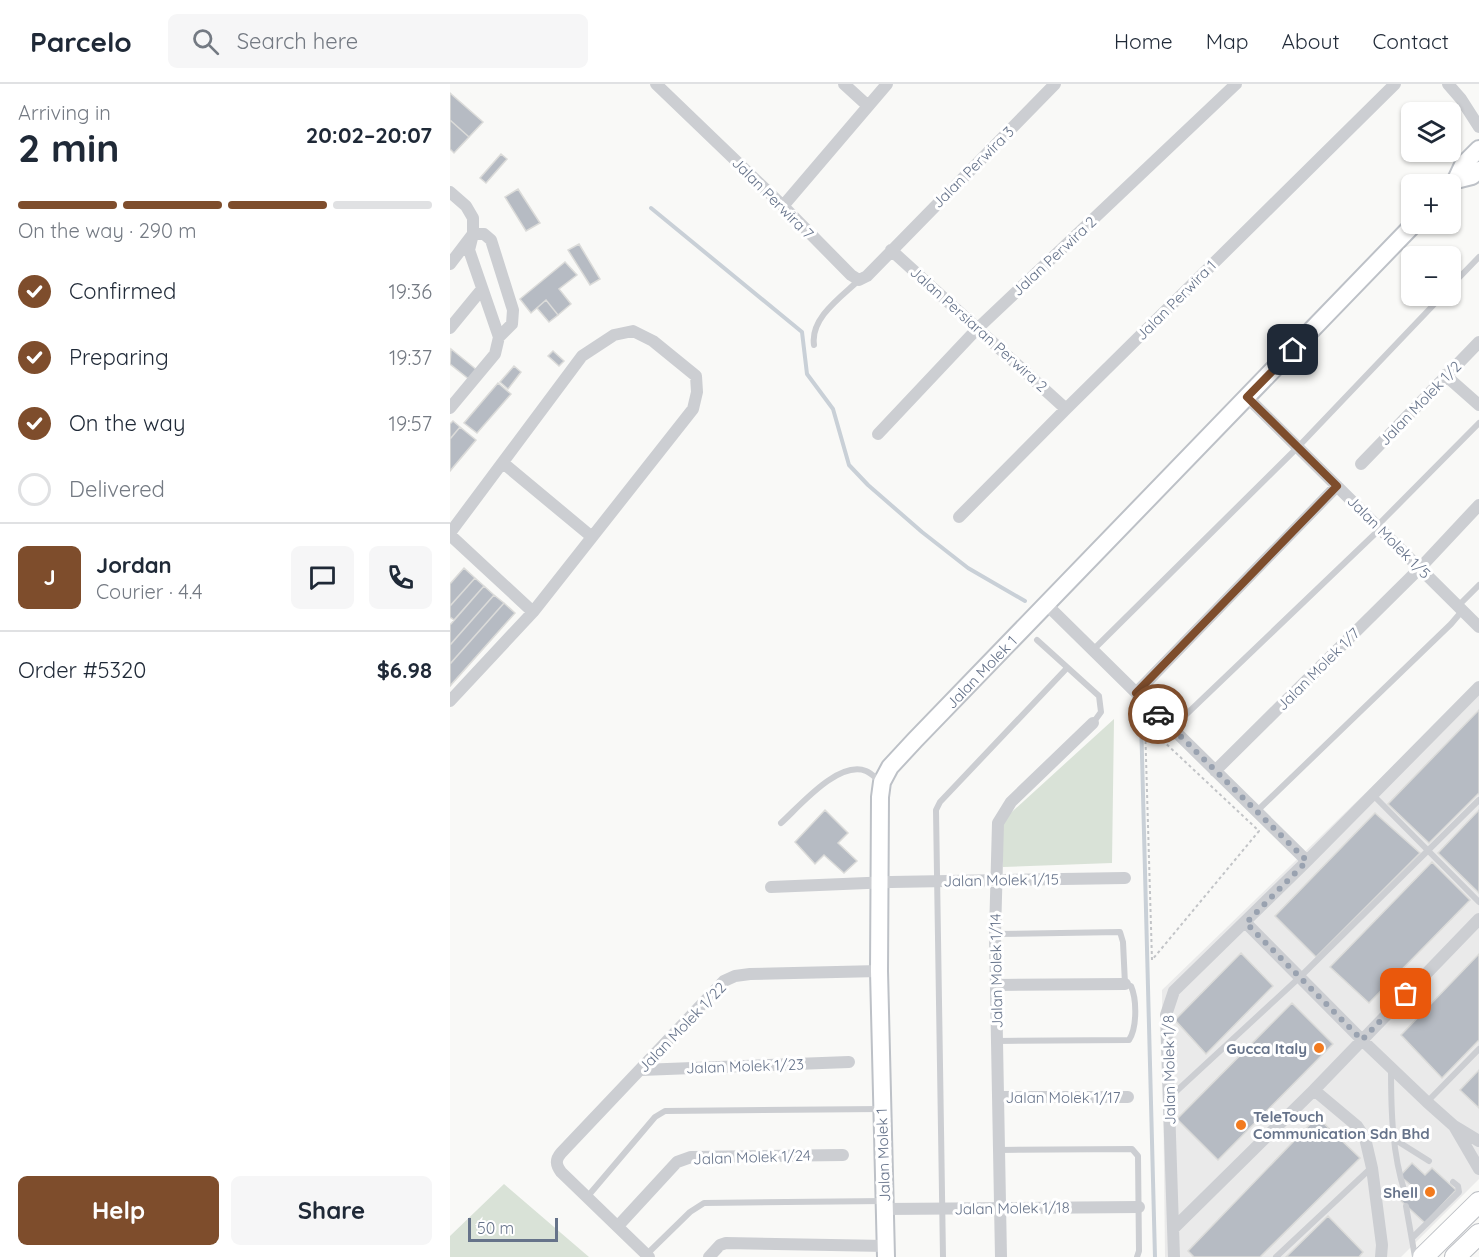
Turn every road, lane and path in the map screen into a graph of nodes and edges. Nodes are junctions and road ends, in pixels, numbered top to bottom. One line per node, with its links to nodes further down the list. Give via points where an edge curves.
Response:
1 (656, 84): 15 (street, Jalan Perwira 7)
2 (844, 84): 8 (street)
3 (887, 84): 8 (street)
4 (1055, 84): 18 (street, Jalan Perwira 3)
5 (1236, 84): 26 (street, Jalan Perwira 2)
6 (1395, 84): 34 (street, Jalan Perwira 1)
7 (1448, 84): 9 (street)
8 (868, 106): 15 (street)
9 (1479, 127)
10 (1479, 149): 12 (street)
11 (1479, 170): 13 (street)
12 (1458, 174)
13 (1461, 180)
14 (450, 192): 16 (street, via 473,218)
15 (783, 206): 22 (street, Jalan Perwira 7)
16 (473, 234): 20 (street); 23 (street, via 469,250); 27 (street, via 484,234 491,240 513,310 512,324)
17 (1404, 234): 31 (street, Jalan Molek 1)
18 (891, 250): 22 (street); 26 (street, Jalan Persiaran Perwira 2)
19 (1479, 257): 21 (lane)
20 (450, 264)
21 (1461, 276)
22 (859, 280): 29 (lane, via 815,327)
23 (482, 289): 25 (street); 27 (street)
24 (1432, 306): 37 (lane)
25 (450, 328)
26 (977, 328): 34 (street, Jalan Persiaran Perwira 2); 36 (street, Jalan Perwira 2)
27 (499, 337): 33 (street, via 495,354)
28 (1479, 342): 30 (street, Jalan Molek 1/2)
29 (814, 345)
30 (1445, 375): 32 (street); 39 (street, Jalan Molek 1/2)
31 (1247, 397): 37 (street, Jalan Molek 1/5); 48 (street, Jalan Molek 1)
32 (1479, 405)
33 (450, 408)
34 (1066, 408): 42 (street, Jalan Perwira 1)
35 (1479, 423): 43 (lane)
36 (878, 434)
37 (1298, 447): 40 (street, Jalan Molek 1/5); 53 (lane)
38 (503, 463): 44 (street); 45 (street); 45 (street, via 582,356 614,335 633,331 653,341 696,376 693,408)
39 (1361, 464)
40 (1337, 486): 43 (street, Jalan Molek 1/5); 56 (street)
41 (1479, 506): 46 (street, Jalan Molek 1/7)
42 (959, 517)
43 (1379, 527): 46 (street, Jalan Molek 1/5); 60 (lane)
44 (450, 534): 50 (street)
45 (592, 537): 50 (street)
46 (1420, 568): 49 (street, Jalan Molek 1/5); 61 (street, Jalan Molek 1/7)
47 (1479, 585): 49 (lane)
48 (1046, 604): 53 (street); 62 (street, Jalan Molek 1, via 890,767)
49 (1460, 608): 51 (street, Jalan Molek 1/5); 65 (lane, via 1451,624)
50 (533, 612): 57 (street)
51 (1479, 627)
52 (1037, 640): 54 (lane)
53 (1093, 650): 56 (street)
54 (1067, 668): 58 (lane, via 1098,696 1101,712); 71 (lane, via 940,802 936,810)
55 (1479, 687): 63 (street, Jalan Molek 1/8)
56 (1136, 693): 60 (street)
57 (450, 700)
58 (1093, 723): 70 (street, Jalan Molek 1/14, via 1002,814 998,823)
59 (1145, 724): 59 (path, via 1152,936 1152,960 1259,831)
60 (1172, 729): 61 (street)
61 (1215, 771): 65 (street)
62 (882, 782): 66 (lane, via 864,770 844,771 825,782); 72 (street, Jalan Molek 1)
63 (1373, 795): 67 (lane); 68 (street, Jalan Molek 1/8)
64 (1479, 800): 67 (lane)
65 (1257, 811): 68 (street)
66 (781, 824)
67 (1427, 850): 74 (lane); 79 (lane)
68 (1307, 861): 76 (street, Jalan Molek 1/8)
69 (1125, 878): 70 (street, Jalan Molek 1/15)
70 (995, 880): 71 (street, Jalan Molek 1/15); 77 (street, Jalan Molek 1/14)
71 (936, 881): 72 (street, Jalan Molek 1/15); 109 (lane)
72 (878, 882): 73 (street, Jalan Molek 1/15); 78 (street, Jalan Molek 1)
73 (771, 887)
74 (1479, 902)
75 (1479, 919): 82 (street)
76 (1246, 923): 79 (street); 91 (street, Jalan Molek 1/8, via 1181,983 1169,1001 1166,1015)
77 (995, 934): 80 (lane, via 1120,932); 81 (street, Jalan Molek 1/14)
78 (879, 971): 87 (street, Jalan Molek 1/22, via 735,976 724,981); 93 (street, Jalan Molek 1)
79 (1300, 976): 82 (street); 91 (lane)
80 (1125, 984): 81 (street); 83 (lane, via 1134,992 1134,1025 1129,1040)
81 (996, 986): 83 (street, Jalan Molek 1/14)
82 (1362, 1040): 86 (street); 88 (street)
83 (997, 1041): 89 (street, Jalan Molek 1/14)
84 (1479, 1049): 92 (lane)
85 (849, 1062): 87 (street, Jalan Molek 1/23)
86 (1391, 1067): 92 (street); 95 (lane)
87 (641, 1070): 104 (street, Jalan Molek 1/22, via 557,1158 561,1172)
88 (1314, 1090): 100 (street, via 1357,1126 1365,1138); 112 (street)
89 (998, 1097): 90 (street, Jalan Molek 1/17); 97 (street, Jalan Molek 1/14)
90 (1128, 1097)
91 (1170, 1098): 112 (street, Jalan Molek 1/8)
92 (1427, 1102): 94 (street)
93 (882, 1109): 104 (lane, via 665,1111 655,1117); 106 (street, Jalan Molek 1)
94 (1454, 1126): 96 (street); 101 (street)
95 (1394, 1139): 99 (lane); 103 (lane)
96 (1479, 1141)
97 (999, 1150): 108 (lane, via 1132,1149 1138,1156); 110 (street, Jalan Molek 1/14)
98 (843, 1155): 111 (street, Jalan Molek 1/24, via 691,1157 677,1162)
99 (1429, 1161)
100 (1372, 1168): 122 (lane); 123 (street)
101 (1479, 1169)
102 (1453, 1182): 114 (lane, via 1459,1192)
103 (1405, 1193)
104 (588, 1196): 111 (street)
105 (1479, 1202): 125 (main road)
106 (885, 1205): 109 (street, Jalan Molek 1/18); 115 (street, Jalan Molek 1); 116 (lane, via 704,1203 690,1212)
107 (1406, 1206): 114 (lane)
108 (1139, 1207): 110 (street, Jalan Molek 1/18); 120 (lane)
109 (942, 1208): 110 (street, Jalan Molek 1/18); 118 (lane)
110 (1000, 1208): 119 (street, Jalan Molek 1/14)
111 (618, 1226): 116 (street)
112 (1173, 1229): 121 (street, Jalan Molek 1/8)
113 (1479, 1234): 126 (main road)
114 (1412, 1238): 124 (lane)
115 (886, 1252): 117 (street, via 726,1243)
116 (648, 1256)
117 (709, 1257)
118 (943, 1257)
119 (1001, 1257)
120 (1137, 1257)
121 (1174, 1257)
122 (1276, 1257)
123 (1381, 1257)
124 (1415, 1257)
125 (1424, 1257)
126 (1455, 1257)

